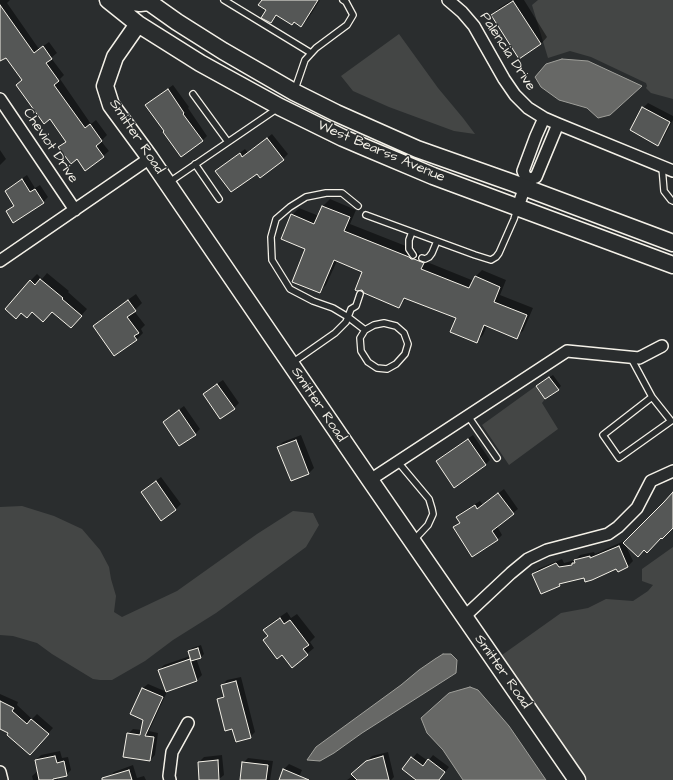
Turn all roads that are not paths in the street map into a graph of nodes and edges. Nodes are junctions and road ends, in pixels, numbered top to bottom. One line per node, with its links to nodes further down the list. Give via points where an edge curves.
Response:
1 (108, 0): 7 (main road, West Bearss Avenue)
2 (130, 0): 6 (main road, via 140,3)
3 (224, 0): 8 (lane)
4 (343, 0): 8 (lane, via 353,15 347,25)
5 (448, 0): 14 (street, Palencia Drive, via 474,26 515,95 528,108)
6 (148, 1): 9 (main road, West Bearss Avenue)
7 (138, 24): 9 (main road, via 161,23 224,62 237,66); 13 (main road, West Bearss Avenue, via 200,63); 17 (main road, Smitter Road, via 115,57 105,86 112,105)
8 (311, 53): 10 (lane, via 305,60)
9 (244, 64): 10 (main road, West Bearss Avenue)
10 (294, 92): 22 (main road, West Bearss Avenue, via 417,149)
11 (193, 94): 16 (lane)
12 (0, 99): 27 (street, Cheviot Drive)
13 (280, 107): 16 (lane); 26 (main road, West Bearss Avenue, via 364,148)
14 (544, 118): 15 (street, Palencia Drive); 22 (street, via 523,171)
15 (558, 124): 19 (street, Palencia Drive); 22 (street, via 536,177)
16 (228, 142): 18 (lane)
17 (150, 158): 21 (main road, Smitter Road); 27 (street)
18 (195, 164): 21 (lane); 23 (lane)
19 (662, 166): 20 (street, Palencia Drive); 24 (lane, via 664,191)
20 (673, 170)
21 (167, 184): 41 (main road, Smitter Road)
22 (526, 184): 26 (street); 31 (main road, West Bearss Avenue)
23 (220, 200)
24 (673, 201)
25 (358, 206): 37 (lane, via 342,193 306,197 276,219 271,236 272,260 290,289)
26 (518, 207): 30 (lane, via 500,253 491,260); 35 (main road, West Bearss Avenue)
27 (75, 210): 34 (street)
28 (366, 215): 29 (lane)
29 (412, 232): 30 (lane); 32 (lane, via 409,249)
30 (436, 241): 33 (lane, via 429,257)
31 (673, 243)
32 (413, 255)
33 (422, 258)
34 (0, 262)
35 (673, 265)
36 (360, 294): 37 (lane, via 356,306 351,309)
37 (348, 317): 38 (lane); 41 (lane, via 335,333)
38 (365, 330): 38 (lane, via 360,338 362,351 368,362 377,368 387,369 405,354 408,344 404,333 396,326 384,323)
39 (662, 346): 40 (street, via 639,358)
40 (631, 358): 42 (lane); 43 (street, via 567,351)
41 (290, 364): 47 (main road, Smitter Road)
42 (652, 397): 42 (lane, via 603,435 619,458 671,421)
43 (468, 416): 44 (lane); 45 (street)
44 (497, 458)
45 (398, 462): 47 (street); 48 (lane, via 429,499 433,514 428,525)
46 (673, 471): 49 (street, via 651,482 637,508 608,534 547,550 528,559)
47 (370, 480): 48 (main road, Smitter Road)
48 (412, 541): 49 (main road, Smitter Road)
49 (464, 617): 54 (main road, Smitter Road)
50 (188, 723): 53 (street, via 172,752)
51 (0, 772): 52 (street)
52 (2, 780)
53 (170, 780)
54 (577, 780)

